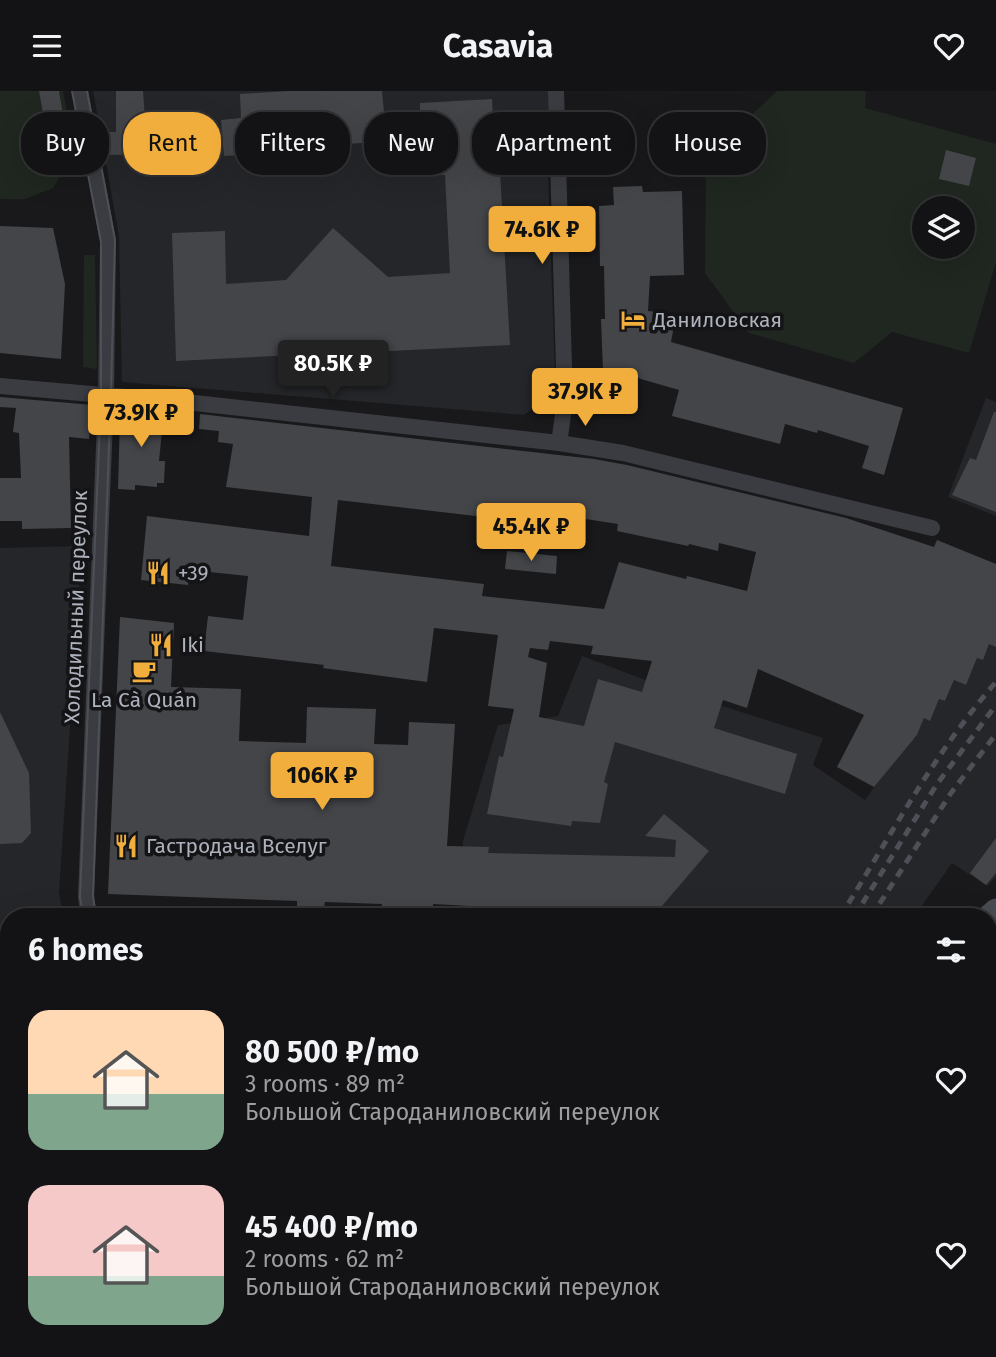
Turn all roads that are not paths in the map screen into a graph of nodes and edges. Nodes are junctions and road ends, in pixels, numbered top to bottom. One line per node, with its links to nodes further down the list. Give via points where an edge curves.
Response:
1 (80, 91): 4 (street, Холодильный переулок, via 108,241)
2 (556, 91): 5 (street, via 565,401)
3 (0, 386): 4 (street)
4 (106, 395): 5 (street); 7 (street, Холодильный переулок)
5 (559, 443): 6 (street, via 624,453)
6 (932, 528)
7 (88, 908)

